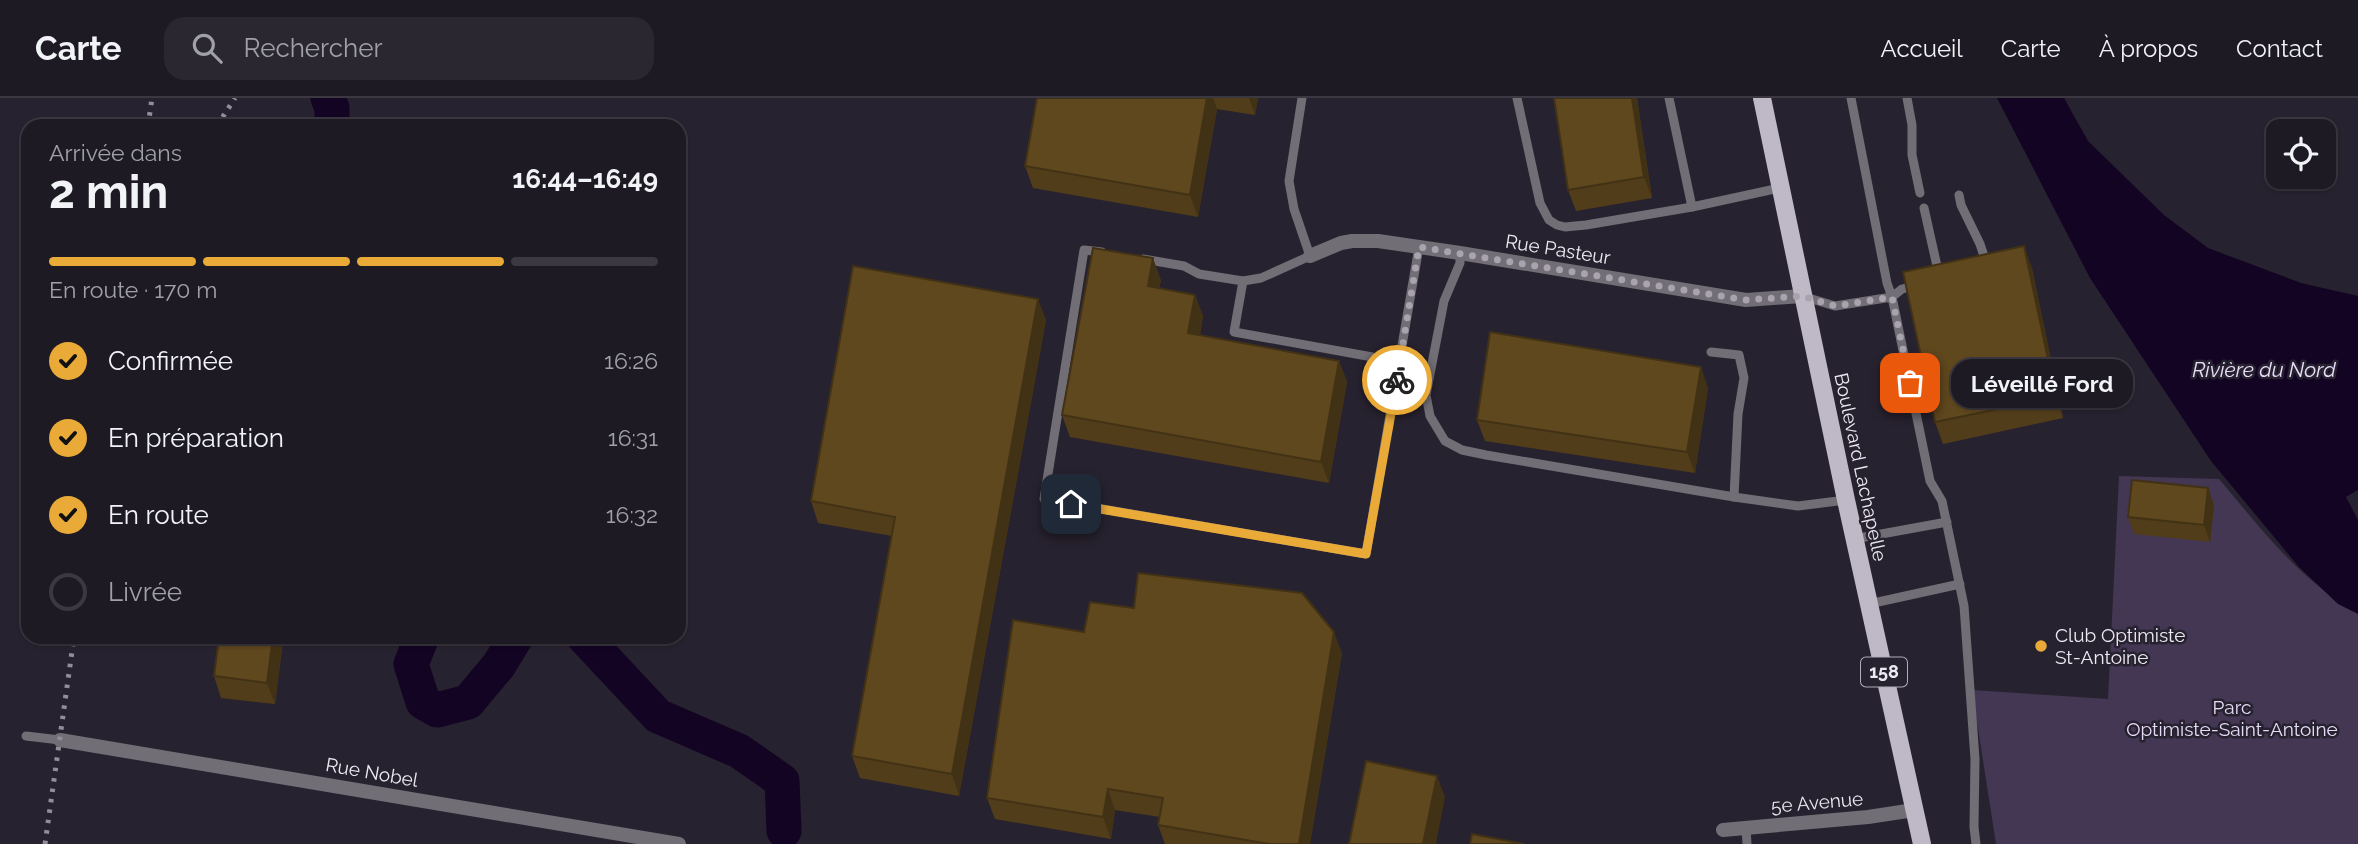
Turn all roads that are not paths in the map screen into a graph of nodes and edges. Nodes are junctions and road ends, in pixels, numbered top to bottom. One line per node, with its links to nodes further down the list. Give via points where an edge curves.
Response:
1 (1302, 98): 15 (lane, via 1289,181)
2 (1517, 98): 10 (lane, via 1540,203 1557,225 1586,226)
3 (1669, 98): 10 (lane)
4 (1762, 98): 7 (main road, Boulevard Lachapelle / 158)
5 (1851, 98): 22 (lane)
6 (1907, 98): 8 (lane)
7 (1780, 188): 10 (lane); 21 (main road, Boulevard Lachapelle / 158)
8 (1920, 193)
9 (1959, 195): 17 (lane, via 1988,270)
10 (1692, 207)
11 (1924, 208): 19 (lane)
12 (1419, 247): 13 (street, Rue Pasteur); 15 (street, Rue Pasteur, via 1352,241); 24 (lane)
13 (1460, 253): 21 (street, Rue Pasteur, via 1746,300); 25 (lane, via 1444,301 1426,396 1430,416 1445,441 1486,455)
14 (1109, 254): 24 (lane, via 1084,250 1045,499 1366,554)
15 (1310, 256): 20 (lane, via 1261,278)
16 (1134, 257): 20 (lane)
17 (1976, 272)
18 (1952, 278): 19 (lane)
19 (1940, 280): 22 (lane, via 1902,289)
20 (1242, 281): 24 (lane, via 1234,332)
21 (1802, 296): 22 (lane, via 1835,306); 26 (main road, Boulevard Lachapelle / 158)
22 (1892, 297): 27 (lane, via 1930,481)
23 (1711, 352): 25 (lane, via 1739,355 1744,378)
24 (1400, 362)
25 (1734, 497): 26 (lane, via 1798,506)
26 (1846, 500): 28 (main road, Boulevard Lachapelle / 158)
27 (1947, 522): 28 (lane); 29 (lane)
28 (1854, 539): 30 (main road, Boulevard Lachapelle / 158)
29 (1960, 584): 30 (lane); 39 (lane, via 1975,759)
30 (1869, 604): 33 (main road, Boulevard Lachapelle / 158)
31 (26, 736): 32 (lane)
32 (60, 740): 36 (street, Rue Nobel)
33 (1914, 810): 34 (street, 5e Avenue); 38 (main road, Boulevard Lachapelle / 158)
34 (1746, 828): 35 (street, 5e Avenue); 37 (lane)
35 (1723, 830)
36 (678, 844)
37 (1747, 844)
38 (1922, 844)
39 (1976, 844)

